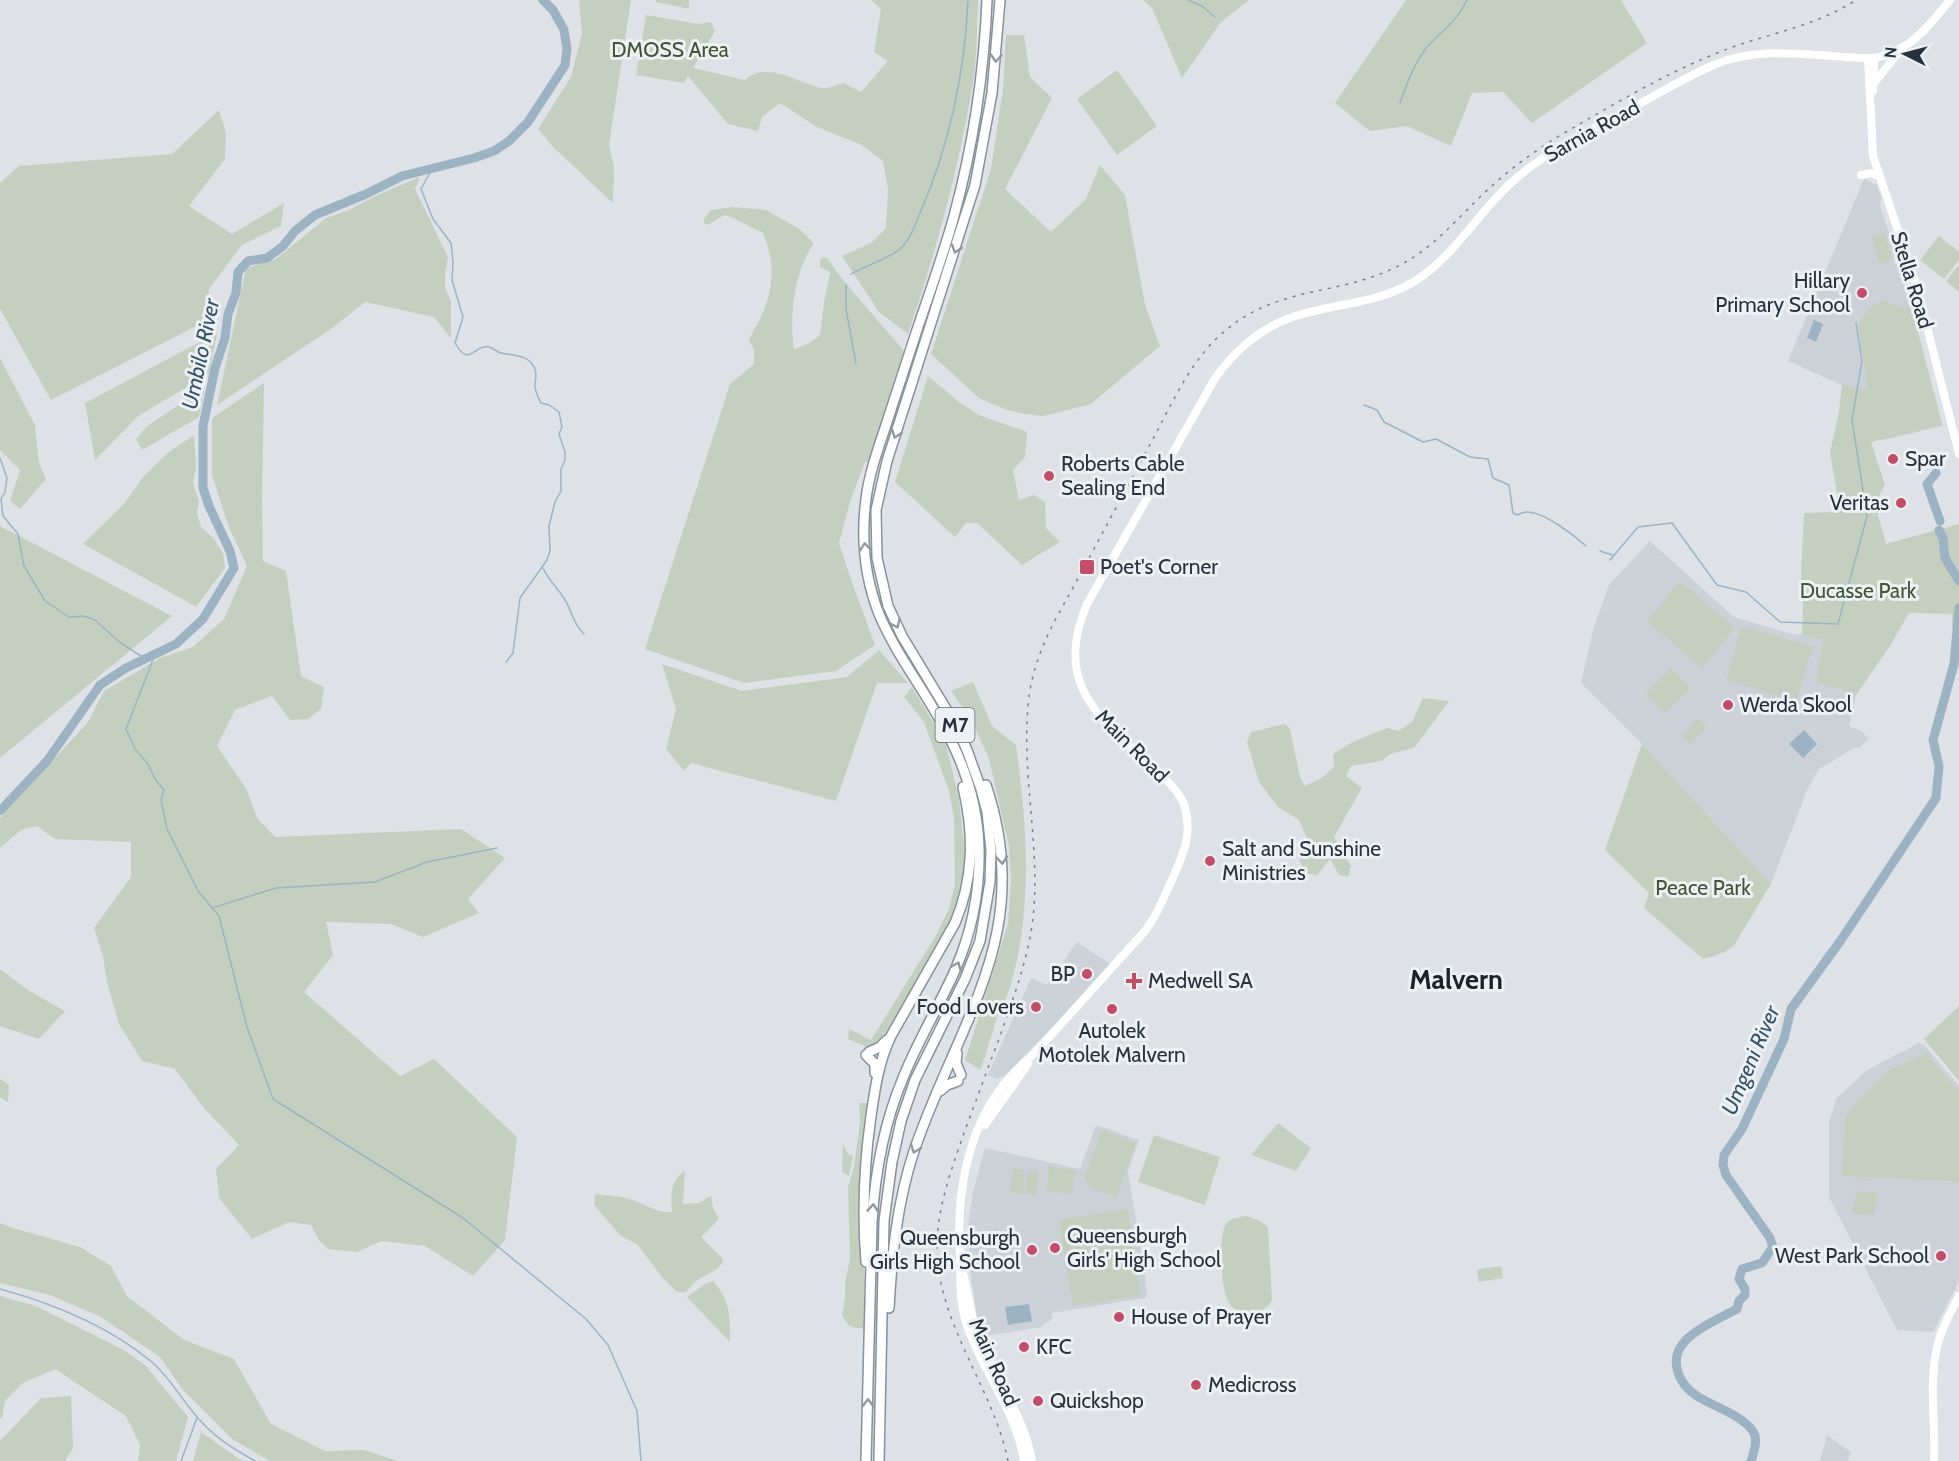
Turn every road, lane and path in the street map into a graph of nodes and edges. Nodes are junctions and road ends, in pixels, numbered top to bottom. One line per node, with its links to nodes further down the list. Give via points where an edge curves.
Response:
1 (987, 0): 13 (highway, M7, one-way to 1, via 880,617 868,571 864,521 873,465 942,255 964,174 982,64)
2 (1000, 0): 12 (highway, M7, one-way to 12, via 992,93 975,185 887,461 876,510 877,558 888,606)
3 (1950, 0): 4 (main road, Sarnia Road, via 1921,34)
4 (1903, 48): 5 (main road, Sarnia Road); 6 (main road)
5 (1871, 58): 6 (main road, Stella Road); 7 (main road, Stella Road); 10 (main road, Sarnia Road, via 1765,52 1713,66 1533,164 1498,195 1436,265 1414,281 1377,298 1289,318)
6 (1874, 83): 7 (main road, Stella Road)
7 (1870, 107): 9 (main road, Stella Road, via 1872,149)
8 (1861, 175): 9 (main road)
9 (1879, 176): 11 (main road, Stella Road, via 1917,287)
10 (1260, 333): 18 (main road, Main Road, via 1214,380 1081,617 1077,632 1075,658 1089,704 1178,793 1186,810 1188,834 1182,859 1153,920 1036,1052 972,1150 961,1192)
11 (1959, 454)
12 (936, 691): 15 (highway, one-way to 15, via 953,712 983,777 997,825 1003,872 994,948); 23 (highway, M7, via 967,750 981,789 989,831 990,882 977,950 915,1080 892,1162 884,1221)
13 (958, 756): 14 (highway, via 972,840 963,905); 20 (highway, M7, one-way to 13, via 874,1191 885,1132 901,1081 956,968 974,908 979,846 967,779)
14 (891, 1036): 16 (highway, via 882,1055); 16 (highway, via 868,1054 874,1064)
15 (959, 1045): 17 (highway); 17 (highway, via 956,1063 960,1078)
16 (876, 1085): 20 (highway, via 863,1183)
17 (936, 1097): 23 (highway, one-way to 23, via 909,1167 894,1235)
18 (960, 1263): 24 (main road, Main Road, via 959,1289 965,1319 978,1354 1014,1424); 25 (main road, Main Road, via 978,1336 1018,1415)
19 (1959, 1296): 21 (main road, via 1936,1351)
20 (870, 1303): 22 (highway, M7, one-way to 20)
21 (1934, 1440): 26 (main road); 27 (main road)
22 (866, 1461)
23 (880, 1461)
24 (1024, 1461)
25 (1032, 1461)
26 (1932, 1461)
27 (1940, 1461)

